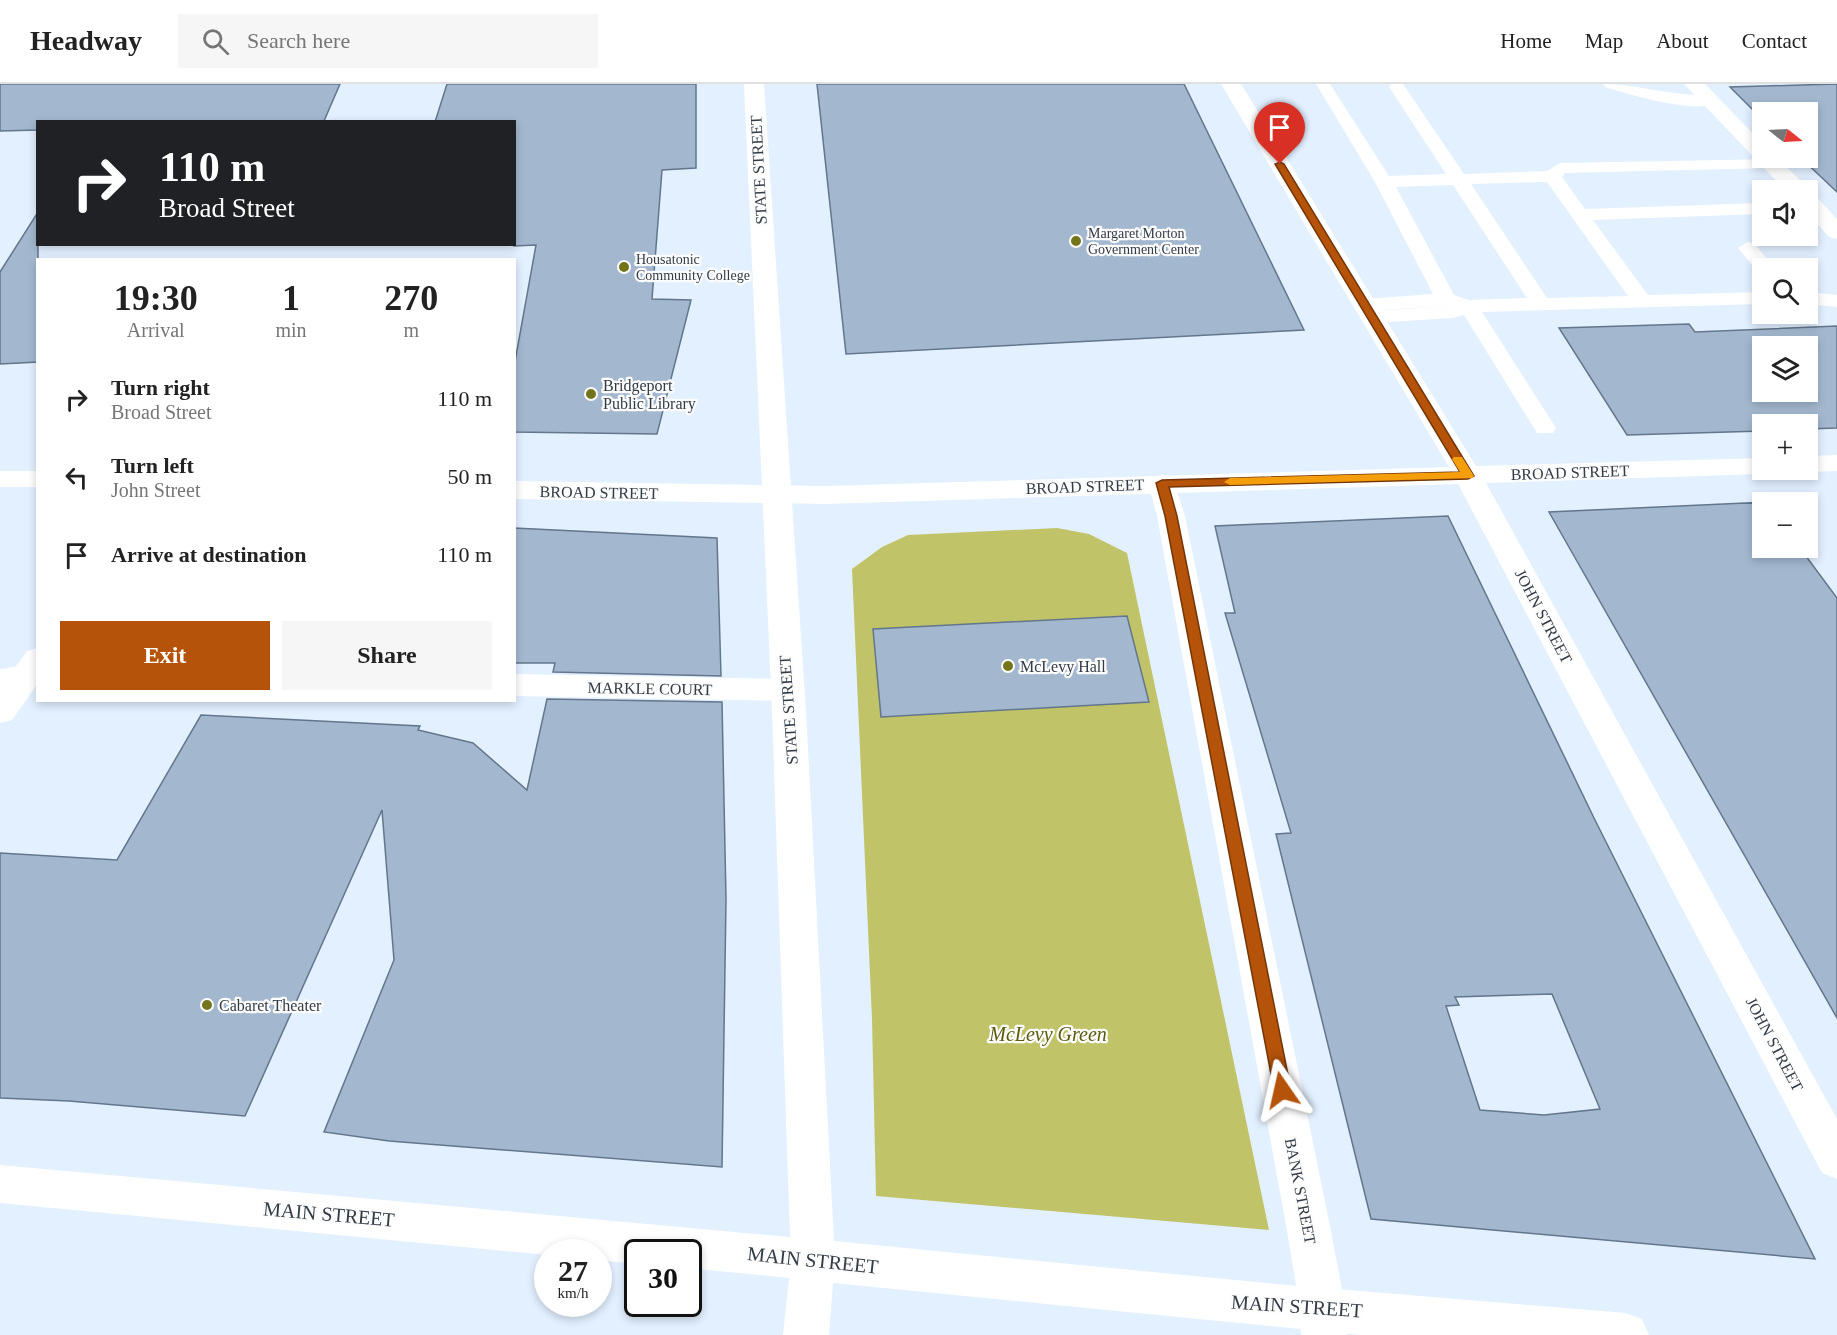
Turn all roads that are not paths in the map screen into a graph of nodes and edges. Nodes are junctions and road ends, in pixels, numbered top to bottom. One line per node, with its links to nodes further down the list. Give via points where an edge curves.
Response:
1 (754, 84): 36 (street, STATE STREET)
2 (1231, 84): 26 (street, JOHN STREET)
3 (1611, 84): 7 (lane, via 1668,99)
4 (1694, 84): 7 (street)
5 (1323, 85): 14 (lane)
6 (1397, 87): 12 (lane)
7 (1710, 100): 8 (street)
8 (1752, 144)
9 (1752, 159): 11 (lane, via 1560,168)
10 (1775, 168): 13 (street)
11 (1552, 176): 12 (lane); 17 (lane)
12 (1458, 178): 14 (lane); 24 (lane)
13 (1786, 180)
14 (1384, 182): 22 (lane)
15 (1752, 208): 17 (lane)
16 (1818, 213): 18 (street)
17 (1580, 215): 23 (lane)
18 (1837, 232)
19 (1748, 248): 20 (lane)
20 (1756, 258)
21 (1752, 298): 23 (lane)
22 (1446, 299): 25 (lane); 26 (lane)
23 (1642, 301): 24 (lane)
24 (1541, 303): 25 (lane)
25 (1468, 306): 26 (lane, via 1453,312); 27 (lane)
26 (1368, 311): 31 (street, JOHN STREET)
27 (1545, 428)
28 (1837, 463): 29 (street)
29 (1818, 464)
30 (1752, 466): 31 (street, BROAD STREET)
31 (1468, 476): 34 (street, BROAD STREET); 41 (street, JOHN STREET)
32 (0, 479): 33 (street)
33 (36, 479)
34 (1162, 483): 36 (street, BROAD STREET); 44 (street, BANK STREET)
35 (516, 490): 36 (street, BROAD STREET)
36 (775, 495): 39 (street, STATE STREET)
37 (26, 672): 40 (street)
38 (516, 685): 39 (street, MARKLE COURT)
39 (786, 690): 43 (street, STATE STREET)
40 (0, 712)
41 (1837, 1160)
42 (0, 1184): 43 (street, MAIN STREET)
43 (813, 1261): 44 (street, MAIN STREET); 45 (street, STATE STREET)
44 (1323, 1323): 46 (street, MAIN STREET, via 1368,1312)
45 (806, 1335)
46 (1626, 1335)

